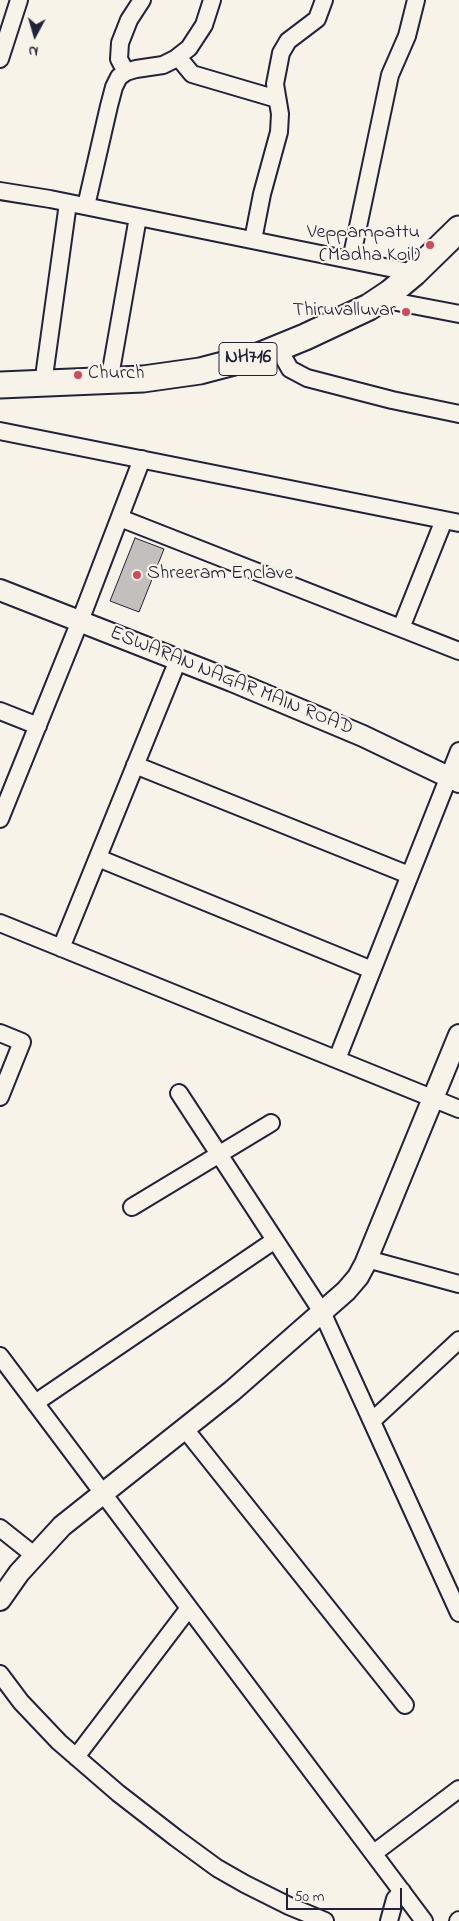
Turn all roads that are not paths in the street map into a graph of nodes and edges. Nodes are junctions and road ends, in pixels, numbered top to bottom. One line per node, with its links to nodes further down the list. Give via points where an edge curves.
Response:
1 (19, 0): 7 (street)
2 (142, 0): 8 (street, via 120,43 119,60)
3 (212, 0): 6 (street, via 198,36)
4 (324, 0): 9 (street, via 317,20 288,41 281,52 275,84)
5 (416, 0): 17 (street, via 407,36 390,74)
6 (178, 57): 8 (street, via 163,65); 9 (street, via 192,74)
7 (0, 59)
8 (126, 72): 12 (street, via 114,87)
9 (277, 99): 15 (street, via 279,132)
10 (0, 194): 11 (street)
11 (68, 203): 12 (street); 23 (street)
12 (86, 206): 13 (street)
13 (138, 217): 15 (street); 22 (street)
14 (459, 229): 16 (main road, NH716)
15 (253, 240): 17 (street)
16 (450, 249): 18 (main road, NH716)
17 (351, 260): 18 (street)
18 (414, 273): 19 (main road, NH716)
19 (382, 299): 20 (street); 21 (main road, NH716)
20 (459, 314)
21 (278, 348): 22 (main road, NH716, via 200,371); 25 (street, via 290,369 307,378)
22 (110, 382): 23 (main road, NH716)
23 (43, 384): 24 (main road, NH716)
24 (0, 385)
25 (459, 414)
26 (0, 431): 27 (street)
27 (142, 459): 28 (street); 29 (street)
28 (120, 518): 31 (street); 32 (street)
29 (452, 522): 32 (street)
30 (0, 590): 31 (street, ESWARAN NAGAR MAIN ROAD)
31 (80, 621): 34 (street, ESWARAN NAGAR MAIN ROAD); 36 (street)
32 (402, 628): 33 (street)
33 (459, 651)
34 (178, 660): 38 (street); 39 (street, ESWARAN NAGAR MAIN ROAD, via 363,736)
35 (0, 711): 36 (street)
36 (38, 726): 40 (street)
37 (459, 751): 39 (street)
38 (135, 765): 41 (street); 42 (street)
39 (454, 779): 42 (street)
40 (0, 819)
41 (98, 858): 44 (street); 45 (street)
42 (409, 875): 45 (street)
43 (0, 923): 44 (street)
44 (61, 948): 48 (street)
45 (372, 970): 48 (street)
46 (0, 1034): 50 (street, via 22,1042)
47 (459, 1035): 51 (street)
48 (337, 1059): 51 (street)
49 (179, 1093): 54 (street)
50 (0, 1097)
51 (433, 1098): 52 (street); 57 (street)
52 (459, 1109)
53 (271, 1123): 54 (street)
54 (219, 1154): 55 (street); 56 (street)
55 (132, 1208)
56 (275, 1240): 59 (street); 62 (street)
57 (367, 1259): 58 (street); 59 (street, via 358,1277)
58 (459, 1284)
59 (322, 1312): 63 (street); 64 (street)
60 (459, 1340): 63 (street)
61 (0, 1356): 62 (street)
62 (36, 1403): 65 (street)
63 (372, 1421): 70 (street)
64 (185, 1429): 65 (street); 72 (street)
65 (103, 1493): 67 (street, via 62,1526); 69 (street)
66 (0, 1528): 67 (street)
67 (34, 1555): 68 (street)
68 (0, 1600)
69 (189, 1608): 73 (street); 75 (street)
70 (459, 1613)
71 (0, 1674): 73 (street, via 21,1702)
72 (405, 1705)
73 (76, 1757): 77 (street, via 217,1868)
74 (459, 1789): 75 (street)
75 (374, 1853): 76 (street)
76 (402, 1891): 78 (street); 79 (street)
77 (325, 1921)
78 (389, 1921)
79 (424, 1921)

